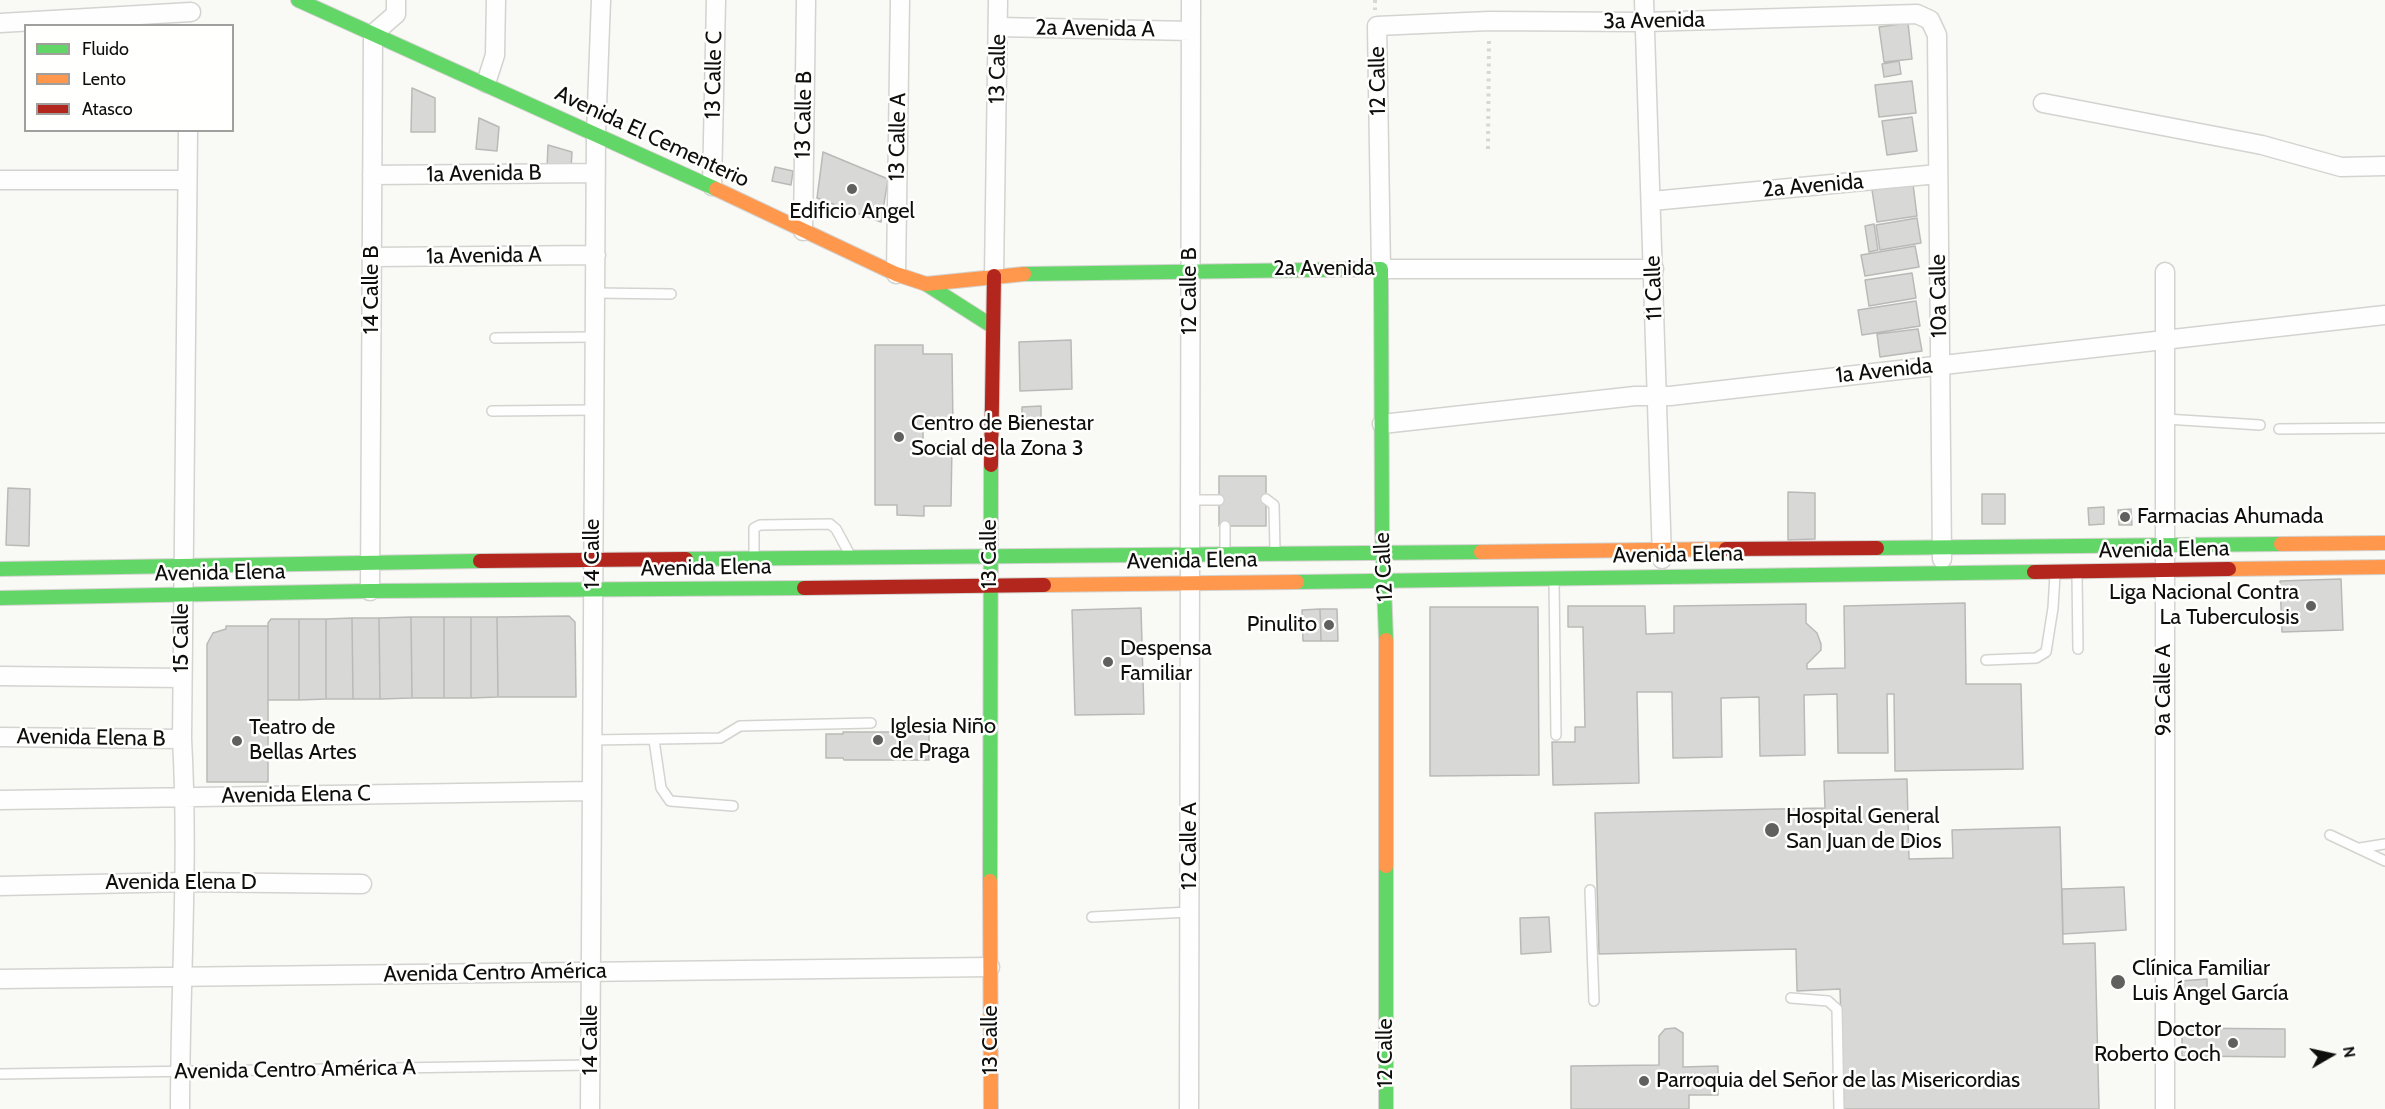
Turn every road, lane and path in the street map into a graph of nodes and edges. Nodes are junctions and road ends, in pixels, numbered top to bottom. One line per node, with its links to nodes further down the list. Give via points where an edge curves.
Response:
1 (298, 0): 19 (main road, Avenida El Cementerio)
2 (396, 0): 19 (street, via 396,14)
3 (496, 0): 20 (street, via 495,55)
4 (601, 0): 23 (street, 14 Calle)
5 (716, 0): 31 (street, 13 Calle C)
6 (806, 0): 33 (street, 13 Calle B)
7 (900, 0): 40 (street, 13 Calle A)
8 (998, 0): 17 (street, 13 Calle)
9 (1191, 0): 18 (street, 12 Calle B)
10 (1644, 0): 14 (street, 11 Calle)
11 (191, 12): 15 (street)
12 (1930, 20): 14 (street, 3a Avenida, via 1917,14); 27 (street, 10a Calle, via 1937,35)
13 (1489, 21): 14 (street, 3a Avenida); 16 (street, 3a Avenida); 24 (path)
14 (1645, 22): 32 (street, 11 Calle)
15 (0, 23)
16 (1377, 26): 36 (street, 12 Calle)
17 (998, 27): 18 (street, 2a Avenida A); 41 (street, 13 Calle)
18 (1191, 31): 38 (street, 12 Calle B)
19 (373, 34): 20 (main road, Avenida El Cementerio); 28 (street, 14 Calle B)
20 (486, 83): 23 (main road, Avenida El Cementerio)
21 (2043, 103): 25 (street, via 2262,145 2341,167)
22 (188, 132): 30 (street, 15 Calle)
23 (596, 133): 26 (street, 14 Calle); 31 (main road, Avenida El Cementerio)
24 (1488, 149)
25 (2385, 166)
26 (596, 172): 28 (street, 1a Avenida B); 34 (street, 14 Calle)
27 (1938, 174): 32 (street, 2a Avenida); 50 (street, 10a Calle)
28 (372, 175): 35 (street, 14 Calle B)
29 (0, 180): 30 (street)
30 (187, 180): 76 (street, 15 Calle)
31 (711, 186): 33 (main road, Avenida El Cementerio)
32 (1652, 201): 37 (street, 11 Calle)
33 (803, 231): 40 (main road, Avenida El Cementerio)
34 (596, 255): 35 (street, 1a Avenida A); 43 (street, 14 Calle)
35 (372, 257): 75 (street, 14 Calle B)
36 (1381, 269): 37 (street, 2a Avenida); 38 (main road, 2a Avenida); 55 (main road, 12 Calle)
37 (1654, 269): 51 (street, 11 Calle)
38 (1190, 270): 41 (main road, 2a Avenida); 60 (street, 12 Calle B)
39 (2165, 272): 49 (street, 9a Calle A)
40 (896, 274): 42 (main road, Avenida El Cementerio)
41 (994, 276): 42 (main road, Avenida El Cementerio); 46 (main road, 13 Calle)
42 (926, 284): 46 (main road)
43 (595, 293): 44 (lane); 47 (street, 14 Calle)
44 (671, 294)
45 (2385, 315): 49 (street, 1a Avenida)
46 (992, 326): 71 (main road, 13 Calle)
47 (594, 337): 48 (lane); 52 (street, 14 Calle)
48 (495, 338)
49 (2165, 340): 50 (street, 1a Avenida); 54 (street, 9a Calle A)
50 (1940, 365): 51 (street, 1a Avenida); 65 (street, 10a Calle)
51 (1658, 396): 55 (street, 1a Avenida); 66 (street, 11 Calle)
52 (594, 410): 53 (lane); 74 (street, 14 Calle)
53 (492, 411)
54 (2166, 419): 56 (lane); 64 (street, 9a Calle A)
55 (1382, 424): 67 (main road, 12 Calle)
56 (2260, 425)
57 (2385, 428): 58 (lane)
58 (2279, 429)
59 (1266, 499): 69 (lane, via 1274,505)
60 (1190, 500): 61 (lane); 70 (street, 12 Calle B)
61 (1219, 500)
62 (1225, 526): 68 (lane)
63 (2385, 543): 64 (main road, Avenida Elena)
64 (2163, 545): 65 (main road, Avenida Elena); 81 (street, 9a Calle A)
65 (1942, 547): 66 (main road, Avenida Elena); 82 (street, 10a Calle)
66 (1662, 550): 67 (main road, Avenida Elena); 83 (street, 11 Calle)
67 (1383, 552): 69 (main road, Avenida Elena); 85 (main road, 12 Calle)
68 (1225, 554): 69 (main road, Avenida Elena); 70 (main road, Avenida Elena)
69 (1275, 554)
70 (1191, 555): 71 (main road, Avenida Elena); 86 (street, 12 Calle B)
71 (989, 556): 72 (main road, Avenida Elena); 87 (main road, 13 Calle)
72 (852, 558): 73 (main road, Avenida Elena); 73 (lane, via 830,524 756,525)
73 (753, 559): 74 (main road, Avenida Elena)
74 (592, 561): 75 (main road, Avenida Elena); 89 (street, 14 Calle)
75 (370, 563): 76 (main road, Avenida Elena); 88 (street, 14 Calle B)
76 (183, 564): 78 (main road, Avenida Elena); 90 (street, 15 Calle)
77 (2385, 567): 81 (main road, Avenida Elena)
78 (0, 569)
79 (2055, 572): 80 (main road, Avenida Elena); 82 (main road, Avenida Elena); 93 (lane, via 2054,608 2046,652 2036,658)
80 (2077, 572): 81 (main road, Avenida Elena); 92 (lane)
81 (2163, 572): 131 (street, 9a Calle A)
82 (1942, 573): 83 (main road, Avenida Elena)
83 (1663, 576): 84 (main road, Avenida Elena)
84 (1554, 578): 85 (main road, Avenida Elena); 97 (lane)
85 (1386, 580): 86 (main road, Avenida Elena); 129 (main road, 12 Calle)
86 (1190, 583): 87 (main road, Avenida Elena); 114 (street, 12 Calle A)
87 (989, 584): 89 (main road, Avenida Elena); 116 (main road, 13 Calle)
88 (370, 591): 89 (main road, Avenida Elena); 90 (main road, Avenida Elena)
89 (593, 591): 100 (street, 14 Calle)
90 (183, 596): 91 (main road, Avenida Elena); 95 (street, 15 Calle)
91 (0, 598)
92 (2078, 649)
93 (1986, 660)
94 (0, 676): 95 (street)
95 (182, 678): 99 (street, 15 Calle)
96 (871, 723): 101 (lane, via 740,726 720,738)
97 (1556, 735)
98 (0, 736): 99 (street, Avenida Elena B)
99 (182, 739): 103 (street, 15 Calle)
100 (592, 740): 101 (lane); 102 (street, 14 Calle)
101 (654, 740): 105 (lane, via 661,789 670,801)
102 (592, 791): 103 (street, Avenida Elena C); 117 (street, 14 Calle)
103 (185, 797): 104 (street, Avenida Elena C); 110 (street, 15 Calle)
104 (0, 800)
105 (733, 806)
106 (2330, 835): 108 (lane)
107 (2385, 844): 108 (lane)
108 (2360, 848): 109 (lane)
109 (2385, 861)
110 (184, 882): 111 (street, Avenida Elena D); 112 (street, Avenida Elena D); 118 (street, 15 Calle)
111 (362, 884)
112 (0, 886)
113 (1590, 891): 121 (lane)
114 (1189, 912): 115 (lane); 128 (street, 12 Calle A)
115 (1092, 917)
116 (990, 967): 117 (street, Avenida Centro América); 127 (main road, 13 Calle)
117 (591, 972): 118 (street, Avenida Centro América); 122 (street, 14 Calle)
118 (182, 977): 119 (street, Avenida Centro América); 123 (street, 15 Calle)
119 (0, 978)
120 (1791, 998): 130 (lane, via 1828,1001 1837,1009)
121 (1594, 1001)
122 (591, 1065): 123 (lane, Avenida Centro América A); 126 (street, 14 Calle)
123 (180, 1071): 124 (lane, Avenida Centro América A); 125 (street, 15 Calle)
124 (0, 1074)
125 (180, 1109)
126 (590, 1109)
127 (991, 1109)
128 (1188, 1109)
129 (1386, 1109)
130 (1839, 1109)
131 (2165, 1109)

